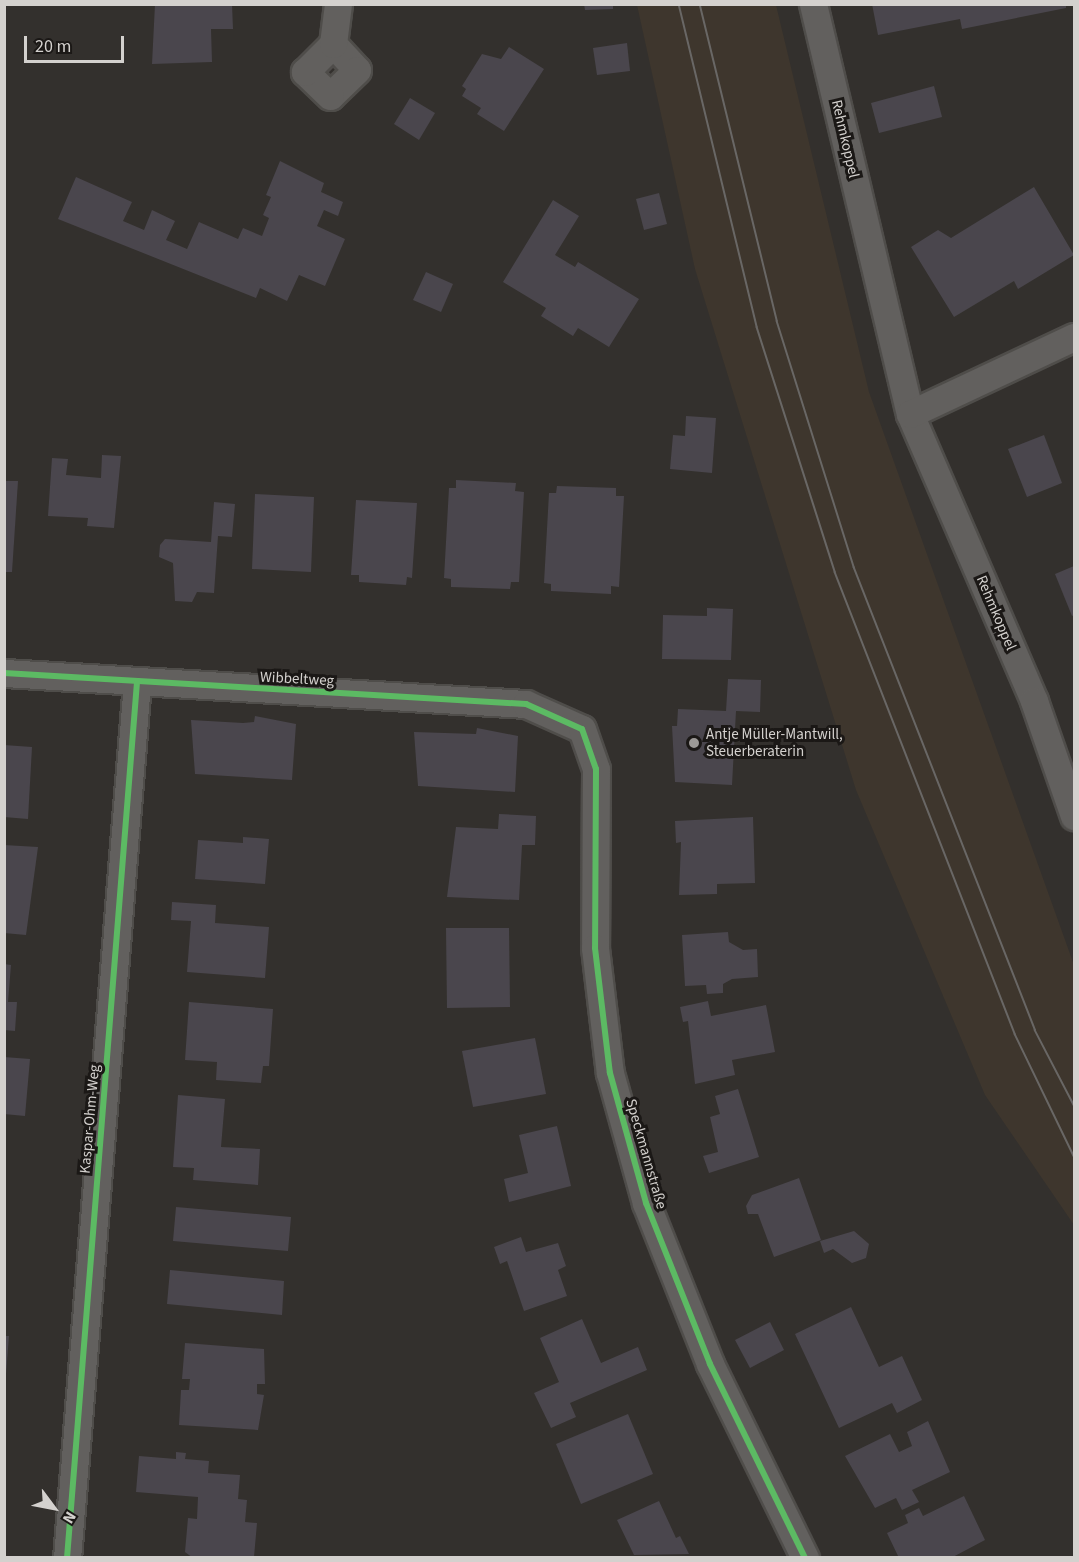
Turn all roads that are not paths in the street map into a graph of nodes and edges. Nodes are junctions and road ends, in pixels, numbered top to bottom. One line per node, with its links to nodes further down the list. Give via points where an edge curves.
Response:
1 (338, 4): 3 (street)
2 (813, 4): 5 (street, Rehmkoppel)
3 (333, 44)
4 (1074, 337): 5 (street)
5 (910, 414): 9 (street, Rehmkoppel, via 1034,701)
6 (4, 673): 7 (street, Wibbeltweg)
7 (137, 682): 8 (street, Wibbeltweg, via 526,704); 10 (street, Kaspar-Ohm-Weg)
8 (582, 729): 11 (street, Speckmannstraße, via 597,769 595,948 610,1073 646,1203 710,1364)
9 (1074, 816)
10 (67, 1557)
11 (805, 1557)

